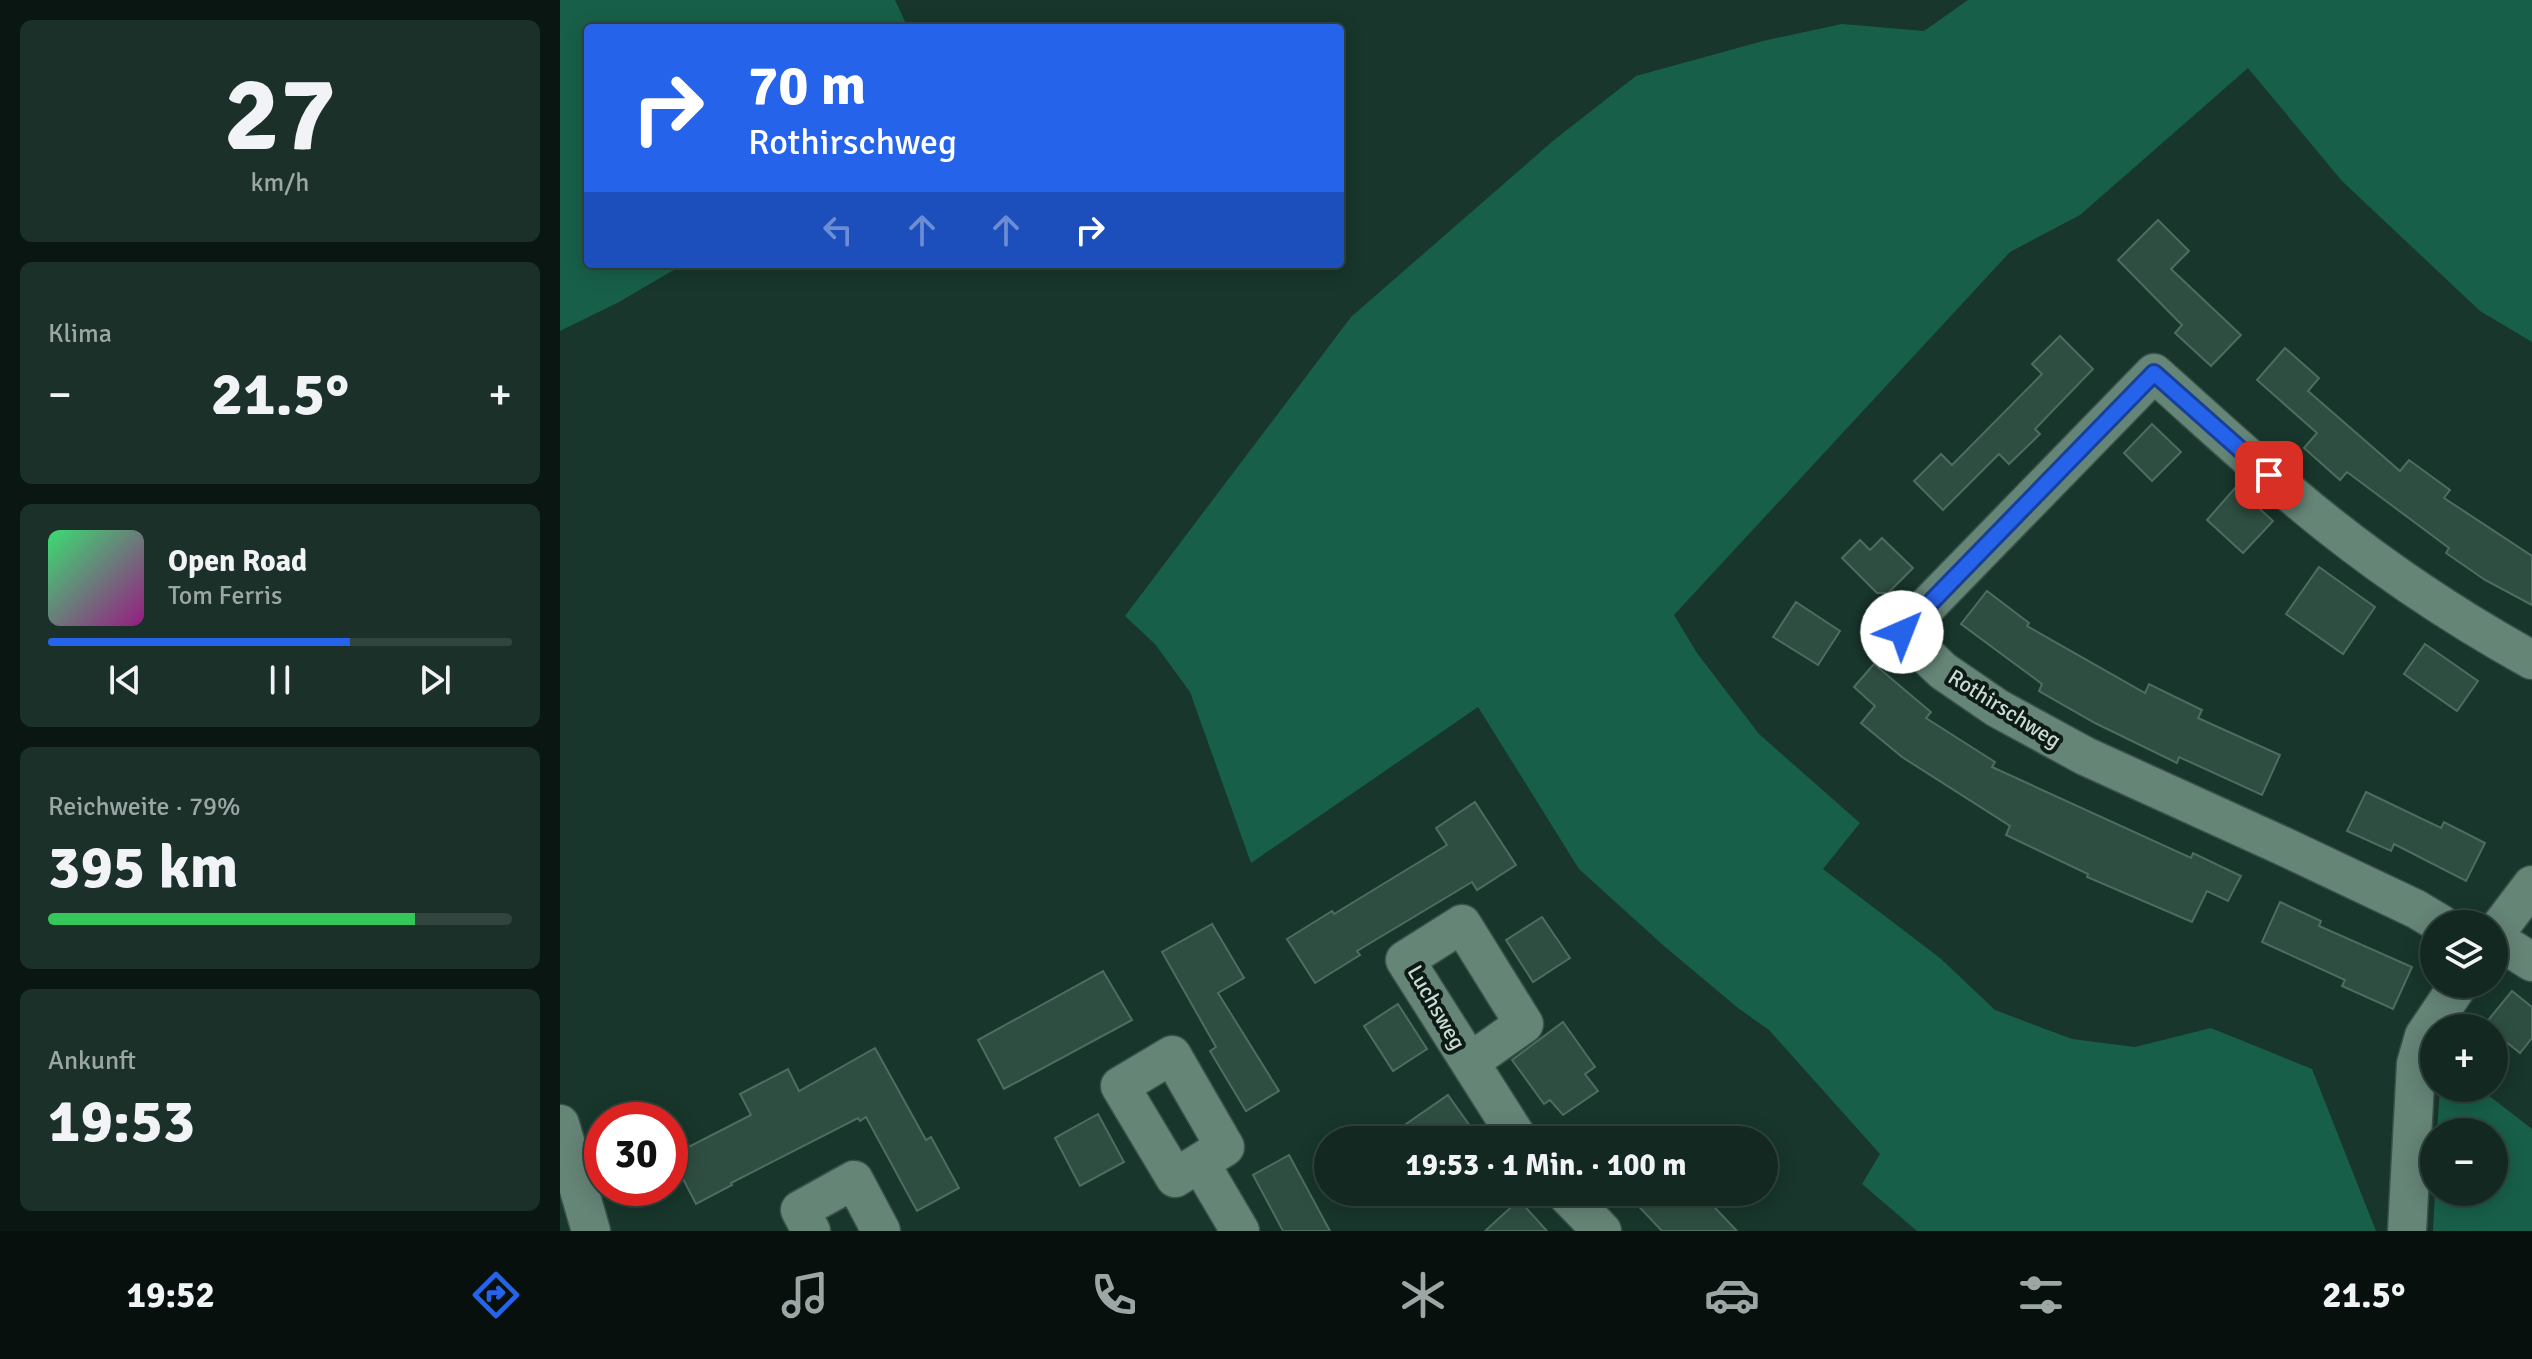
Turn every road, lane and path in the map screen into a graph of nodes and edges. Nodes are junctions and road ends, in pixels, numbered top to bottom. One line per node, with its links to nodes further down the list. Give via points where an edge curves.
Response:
1 (2532, 660): 3 (street, Rothirschweg, via 2382,566 2154,373 1902,632 1943,671 2060,743)
2 (2532, 885): 4 (street)
3 (2420, 913)
4 (2508, 918)
5 (2508, 946): 6 (street)
6 (2532, 962)
7 (2450, 998): 18 (street, via 2424,1036 2416,1064)
8 (1470, 1062): 10 (street, Luchsweg)
9 (560, 1124): 13 (street)
10 (1510, 1126)
11 (1200, 1163): 16 (street)
12 (1578, 1206): 17 (street)
13 (591, 1231)
14 (811, 1231): 15 (street, via 800,1210 854,1180)
15 (881, 1231)
16 (1240, 1231)
17 (1602, 1231)
18 (2407, 1231)

